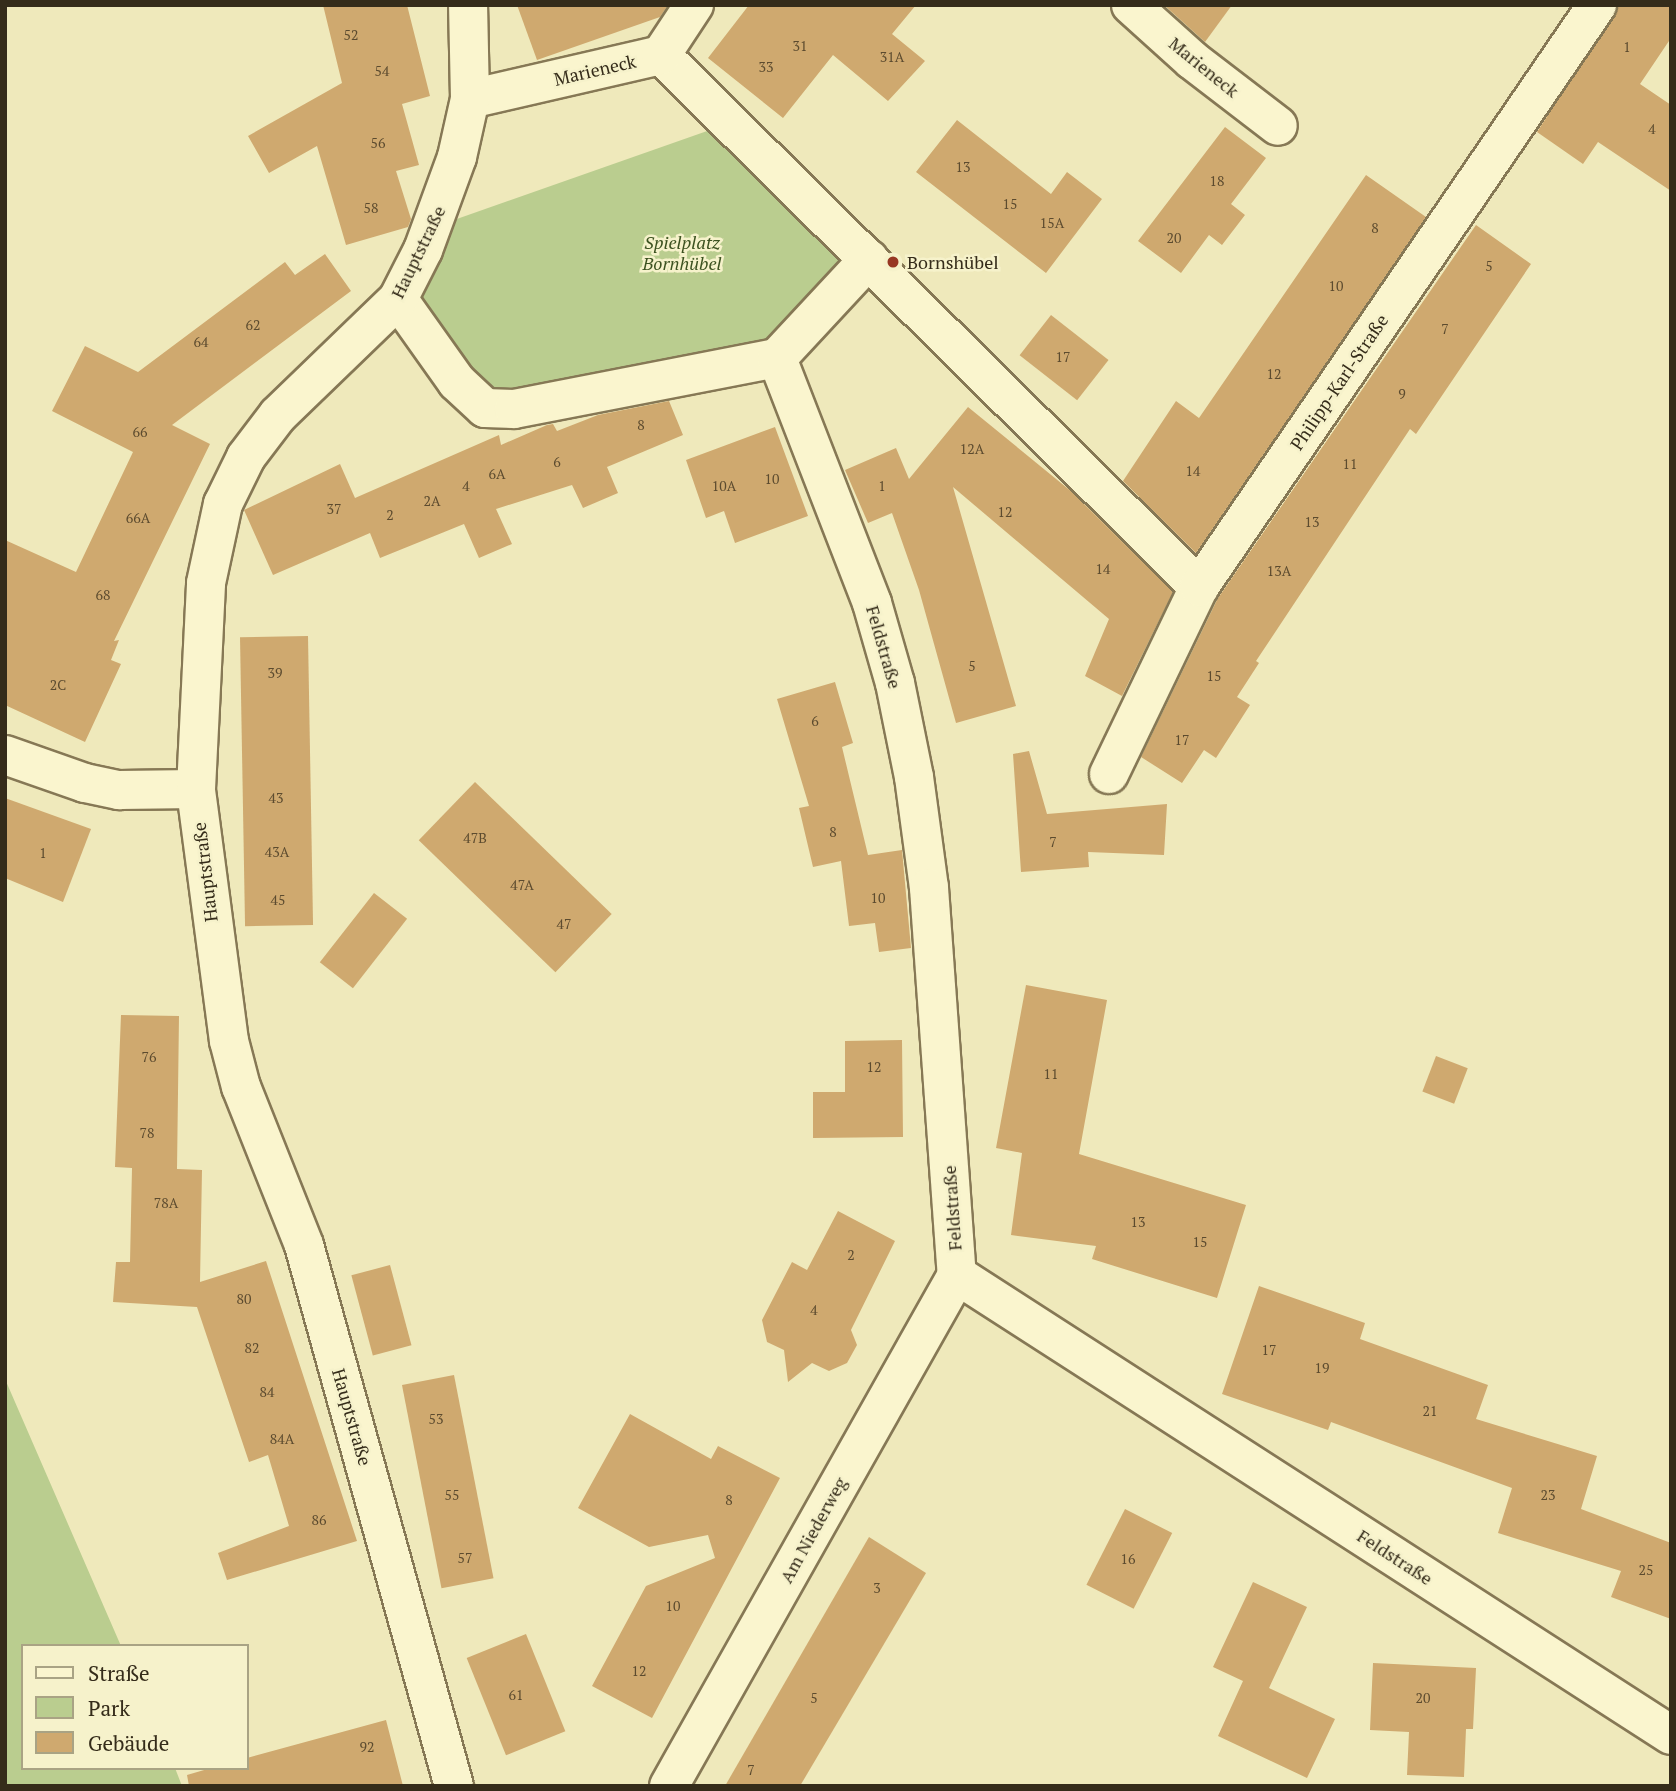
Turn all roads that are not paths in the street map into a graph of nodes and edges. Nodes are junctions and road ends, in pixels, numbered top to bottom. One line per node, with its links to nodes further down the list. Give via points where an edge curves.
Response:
1 (468, 5): 6 (street, Hauptstraße)
2 (694, 5): 5 (street, Marieneck)
3 (1131, 5): 7 (street, Marieneck, via 1192,60)
4 (1597, 5): 11 (street, Philipp-Karl-Straße)
5 (661, 55): 6 (street, Marieneck); 8 (street)
6 (470, 99): 9 (street, Hauptstraße, via 443,201)
7 (1278, 126)
8 (869, 259): 10 (street); 11 (street)
9 (398, 299): 10 (street, via 457,382 485,408 514,409); 14 (street, Hauptstraße, via 278,415 246,457 223,504 206,583)
10 (777, 358): 15 (street, Feldstraße, via 872,603 895,683 914,777 929,887)
11 (1199, 587): 13 (street, Philipp-Karl-Straße)
12 (5, 755): 14 (street, via 108,788 154,793)
13 (1109, 774)
14 (196, 789): 17 (street, Hauptstraße, via 229,1041 241,1087 304,1245)
15 (957, 1275): 16 (street, Feldstraße); 18 (street, Am Niederweg)
16 (1671, 1735)
17 (454, 1786)
18 (669, 1786)

